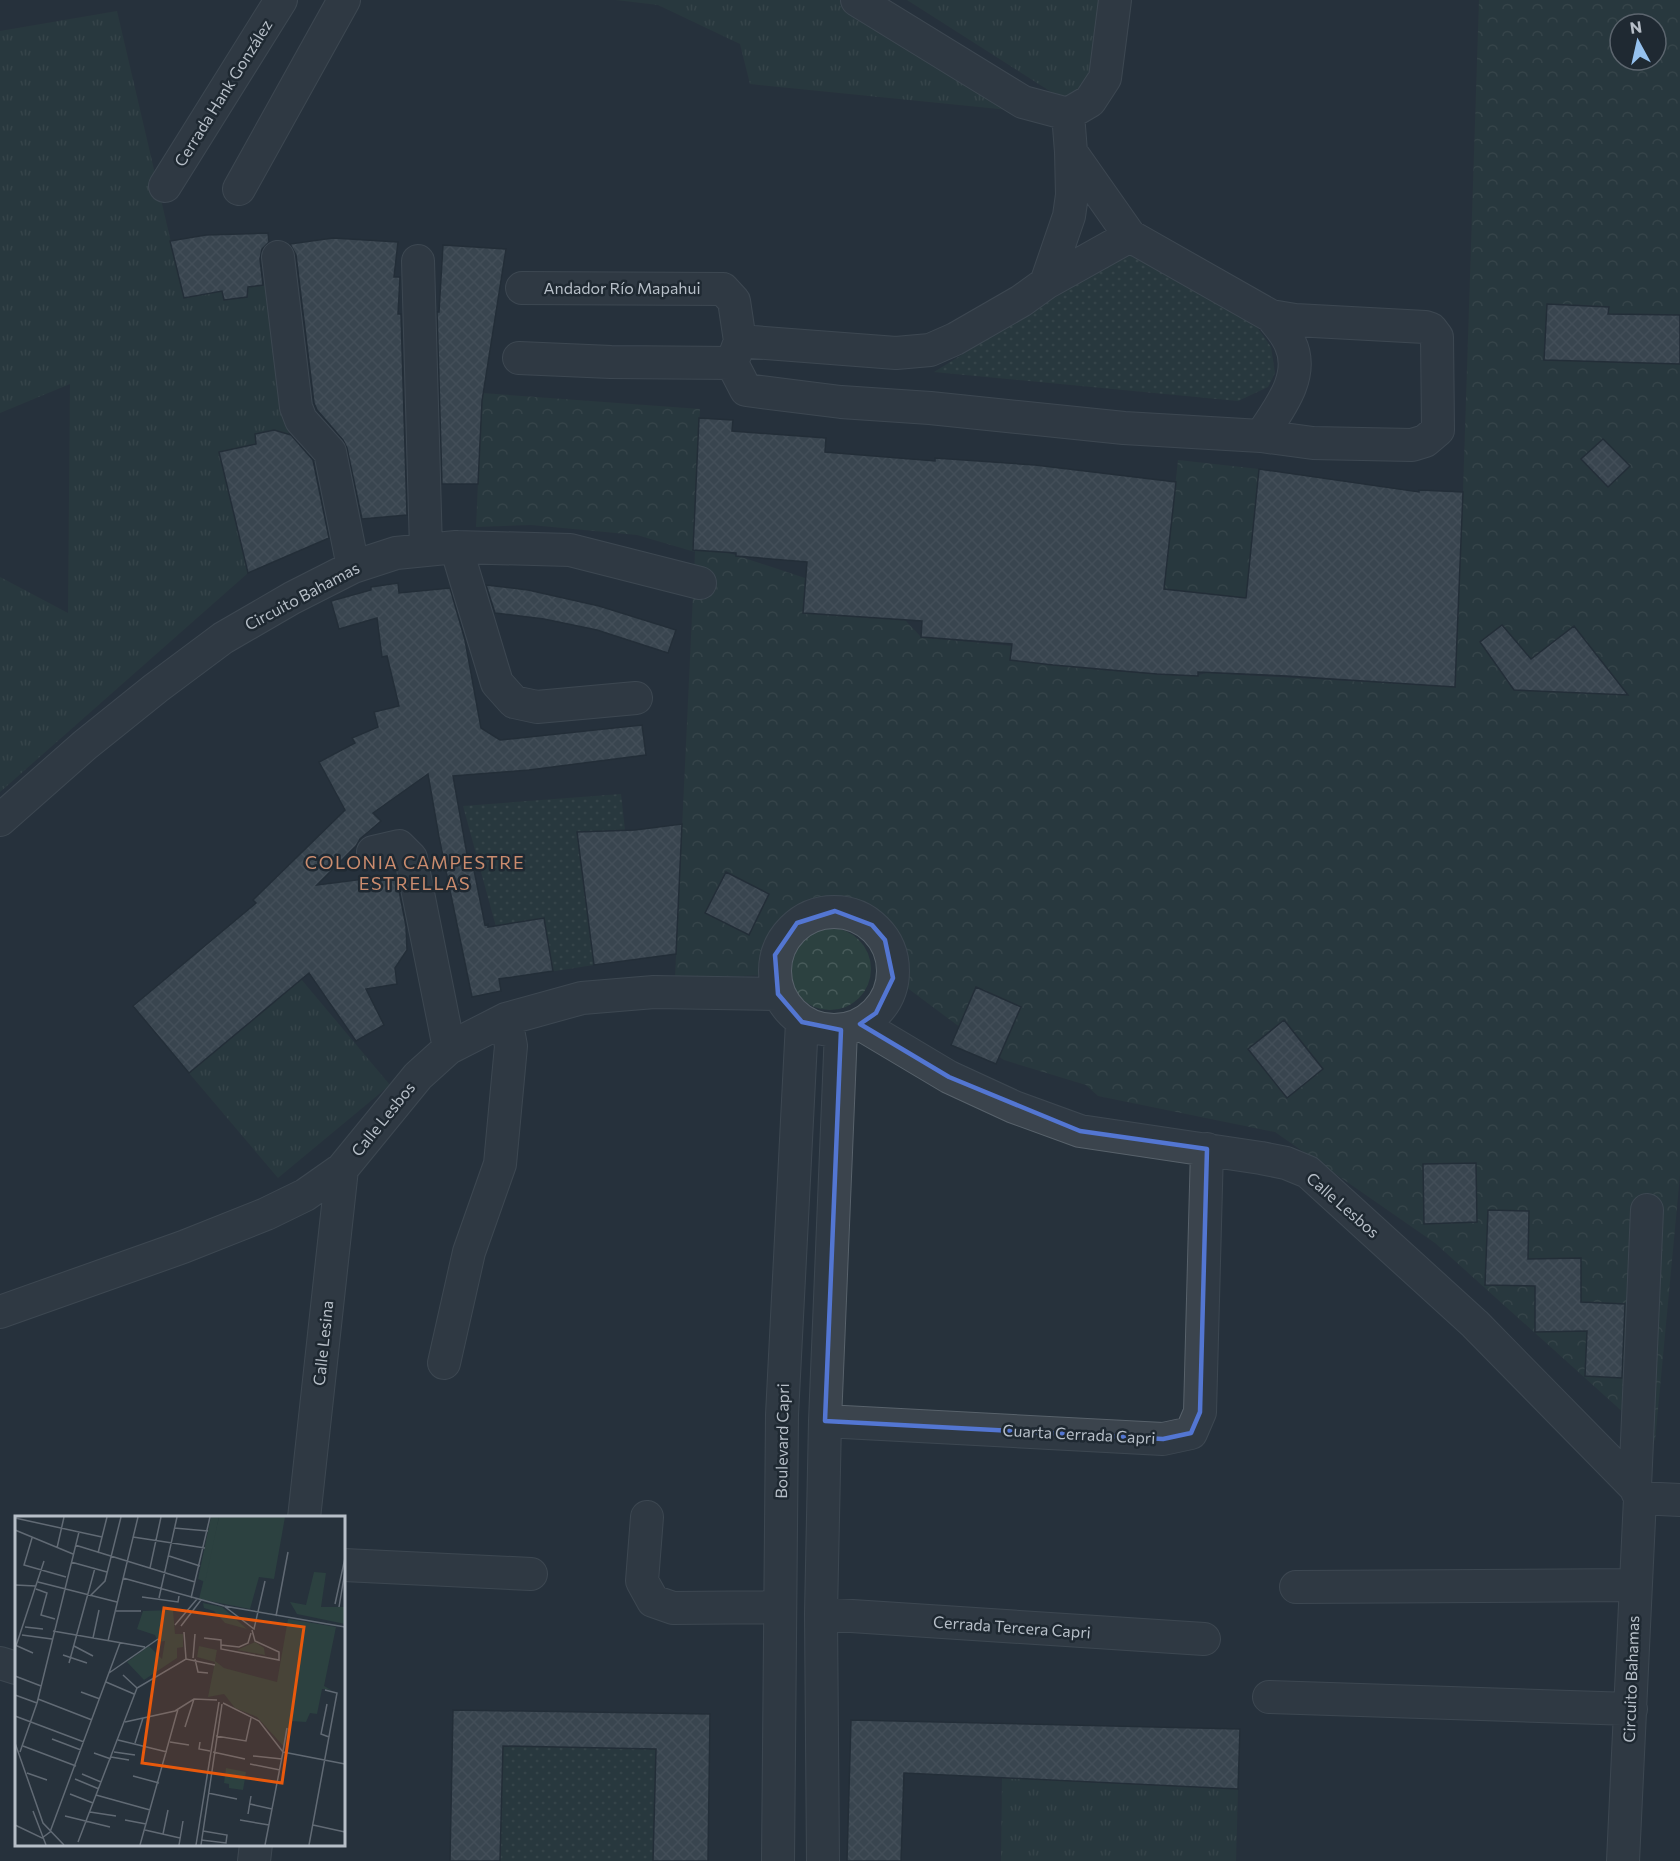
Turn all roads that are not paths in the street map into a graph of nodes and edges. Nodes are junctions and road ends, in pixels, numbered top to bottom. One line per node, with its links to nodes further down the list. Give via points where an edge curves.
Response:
1 (281, 0): 7 (street, Cerrada Hank González)
2 (344, 0): 8 (street)
3 (857, 0): 5 (street, via 1023,102)
4 (1115, 0): 5 (street, via 1105,78 1090,101)
5 (1068, 114): 6 (street)
6 (1071, 152): 9 (street); 12 (street, via 1069,216)
7 (165, 186)
8 (239, 189)
9 (1130, 236): 12 (street); 14 (street)
10 (278, 257): 19 (street, via 296,407 301,420 330,452)
11 (418, 261): 18 (street)
12 (1046, 283): 16 (street, via 1021,301 930,350)
13 (522, 288): 16 (street, Andador Río Mapahui, via 723,289 734,301)
14 (1271, 316): 17 (street, via 1290,343 1295,371 1283,402); 17 (street, via 1431,329 1437,337 1438,430 1412,446 1313,443)
15 (519, 358): 16 (street)
16 (739, 365): 17 (street, via 841,402 941,408 1124,428)
17 (1261, 436)
18 (441, 548): 19 (street, Circuito Bahamas, via 396,553); 20 (street, Circuito Bahamas, via 570,550); 21 (street, via 497,683 514,702 537,707)
19 (353, 567): 22 (street, Circuito Bahamas, via 223,638 103,731)
20 (700, 583)
21 (636, 698)
22 (0, 820)
23 (373, 852): 28 (street, via 399,846 411,858)
24 (778, 994): 25 (street, Calle Lesbos, via 654,992 582,998); 26 (street); 27 (street, via 775,955 797,923 815,914 835,911 855,915 885,939 892,958 893,978 876,1013)
25 (506, 1018): 28 (street, Calle Lesbos); 33 (street, via 511,1046 500,1164 469,1252)
26 (802, 1022): 27 (street, via 820,1029); 43 (street, Boulevard Capri, via 782,1415)
27 (850, 1027): 29 (street, Calle Lesbos, via 1014,1107 1080,1131); 34 (street)
28 (449, 1048): 30 (street, Calle Lesbos, via 418,1076)
29 (1207, 1149): 34 (street, Cuarta Cerrada Capri, via 1200,1412 1191,1433 1162,1439); 35 (street, Calle Lesbos, via 1308,1172 1475,1324)
30 (342, 1169): 32 (street, Calle Lesbos, via 305,1195 266,1214); 37 (street, Calle Lesina)
31 (1647, 1210): 35 (street, Circuito Bahamas)
32 (0, 1312)
33 (444, 1364)
34 (825, 1421): 44 (street)
35 (1637, 1492): 36 (street); 41 (street, Circuito Bahamas)
36 (1680, 1500)
37 (304, 1516)
38 (647, 1517): 43 (street, via 642,1581 653,1601 673,1608)
39 (345, 1565): 40 (street)
40 (531, 1574)
41 (1634, 1585): 42 (street); 49 (street, Circuito Bahamas)
42 (1296, 1587)
43 (780, 1607): 52 (street, Boulevard Capri)
44 (821, 1614): 45 (street, Cerrada Tercera Capri); 53 (street)
45 (1203, 1639)
46 (0, 1663): 47 (street)
47 (15, 1668)
48 (1269, 1697): 49 (street)
49 (1631, 1709): 54 (street, Circuito Bahamas)
50 (256, 1846): 51 (street)
51 (254, 1861)
52 (778, 1861)
53 (823, 1861)
54 (1623, 1861)

